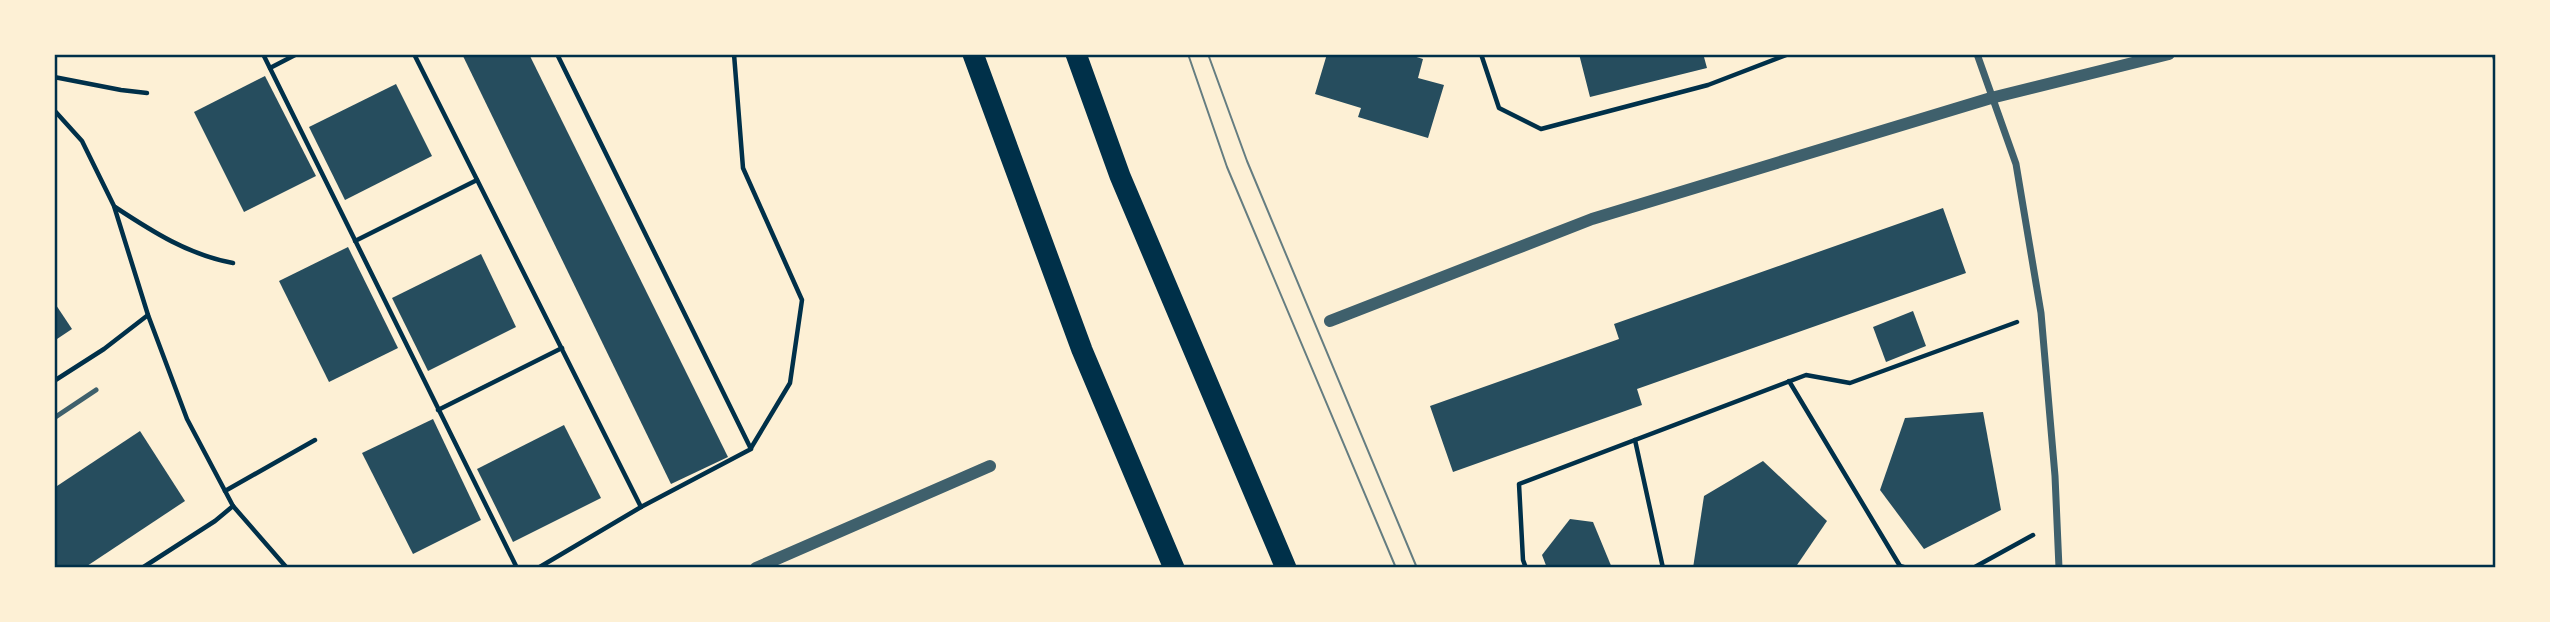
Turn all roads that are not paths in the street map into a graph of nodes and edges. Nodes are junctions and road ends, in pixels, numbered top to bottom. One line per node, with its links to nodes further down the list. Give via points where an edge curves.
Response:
1 (972, 54): 11 (highway, via 1082,349)
2 (1076, 54): 12 (highway, via 1120,176)
3 (1977, 54): 5 (street)
4 (2169, 54): 5 (street)
5 (1991, 98): 6 (street, via 1592,219); 13 (street, via 2016,164 2041,313)
6 (1330, 321)
7 (96, 390): 8 (lane)
8 (54, 418)
9 (990, 466): 10 (street)
10 (755, 568)
11 (1174, 568)
12 (1286, 568)
13 (2059, 568)

